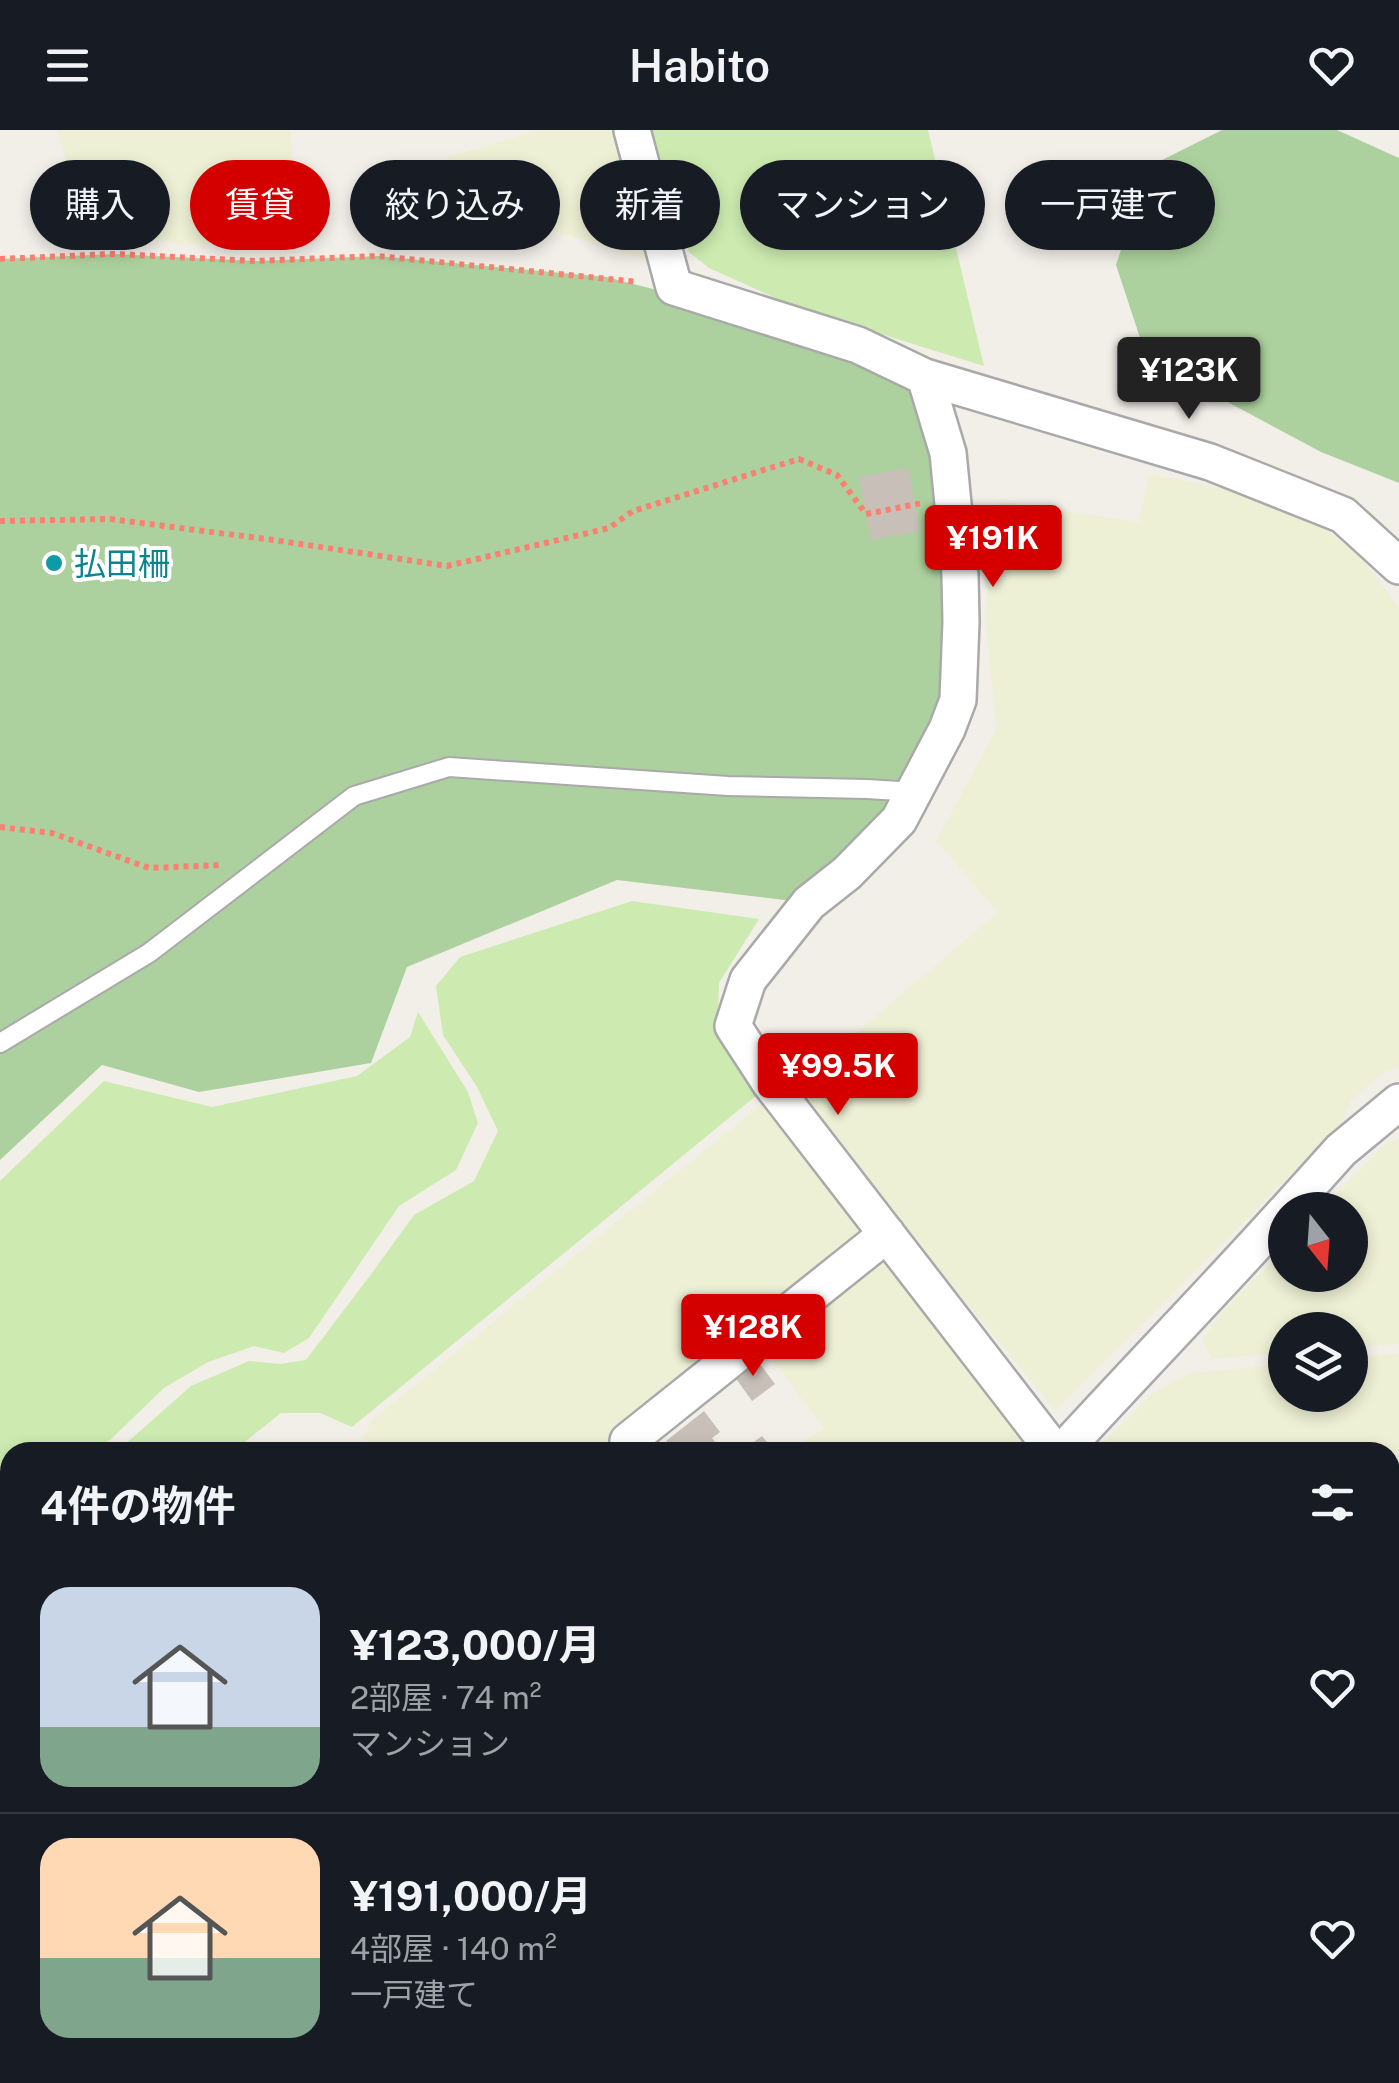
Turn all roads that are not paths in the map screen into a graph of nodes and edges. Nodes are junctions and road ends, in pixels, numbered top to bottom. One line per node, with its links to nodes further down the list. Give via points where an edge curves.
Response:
1 (632, 130): 2 (street, via 674,287 858,345)
2 (925, 378): 3 (street, via 1210,462 1344,514); 4 (street, via 948,453 961,622 958,700)
3 (1399, 566)
4 (915, 792): 5 (lane, via 450,767 354,796 149,953); 9 (street, via 899,820 809,903 748,980 732,1026)
5 (0, 1043)
6 (1399, 1102): 7 (street)
7 (1303, 1192)
8 (1268, 1231): 12 (street)
9 (886, 1234): 10 (street); 11 (street)
10 (628, 1441)
11 (1051, 1442)
12 (1068, 1442)

